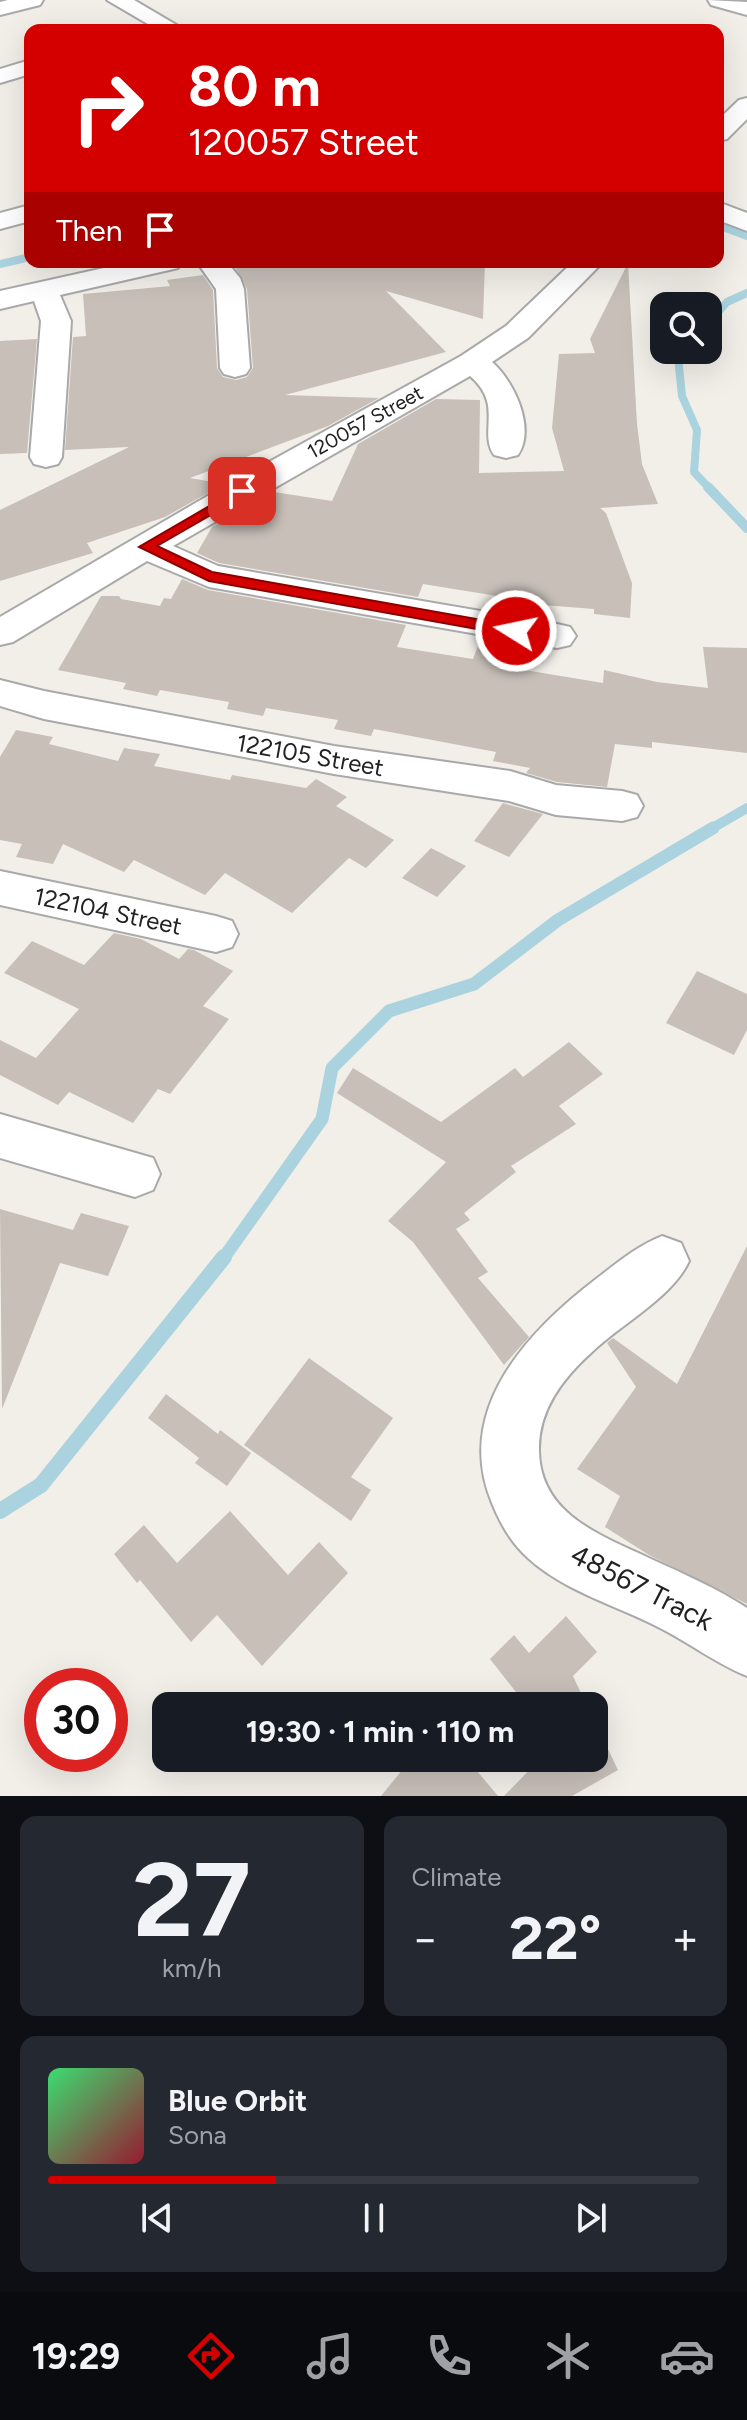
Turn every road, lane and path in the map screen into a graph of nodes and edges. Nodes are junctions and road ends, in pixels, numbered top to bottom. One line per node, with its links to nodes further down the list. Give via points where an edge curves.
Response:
1 (32, 0): 3 (street)
2 (118, 0): 4 (street)
3 (0, 9)
4 (157, 24)
5 (24, 69): 6 (street)
6 (0, 76)
7 (747, 105): 8 (street)
8 (730, 131)
9 (724, 213): 12 (street)
10 (24, 215): 11 (street)
11 (0, 221)
12 (747, 223)
13 (142, 268): 16 (street)
14 (217, 268): 19 (street, via 230,289)
15 (583, 268): 18 (street, 120057 Street, via 517,332)
16 (44, 291): 17 (street); 21 (street, via 56,321)
17 (0, 300)
18 (472, 362): 20 (street, via 504,395); 22 (street, 120057 Street)
19 (235, 368)
20 (506, 448)
21 (46, 457)
22 (146, 547): 23 (street, 120057 Street); 24 (street, via 209,576)
23 (0, 633)
24 (557, 636)
25 (0, 693): 26 (street, 122105 Street, via 334,760 510,786 556,800)
26 (622, 806)
27 (0, 888): 28 (street, 122104 Street)
28 (216, 934)
29 (0, 1136): 30 (street)
30 (135, 1174)
31 (662, 1261): 32 (street, 48567 Track, via 546,1360 521,1400 513,1426 507,1460 514,1492 550,1537 575,1556 706,1617)
32 (747, 1645)

